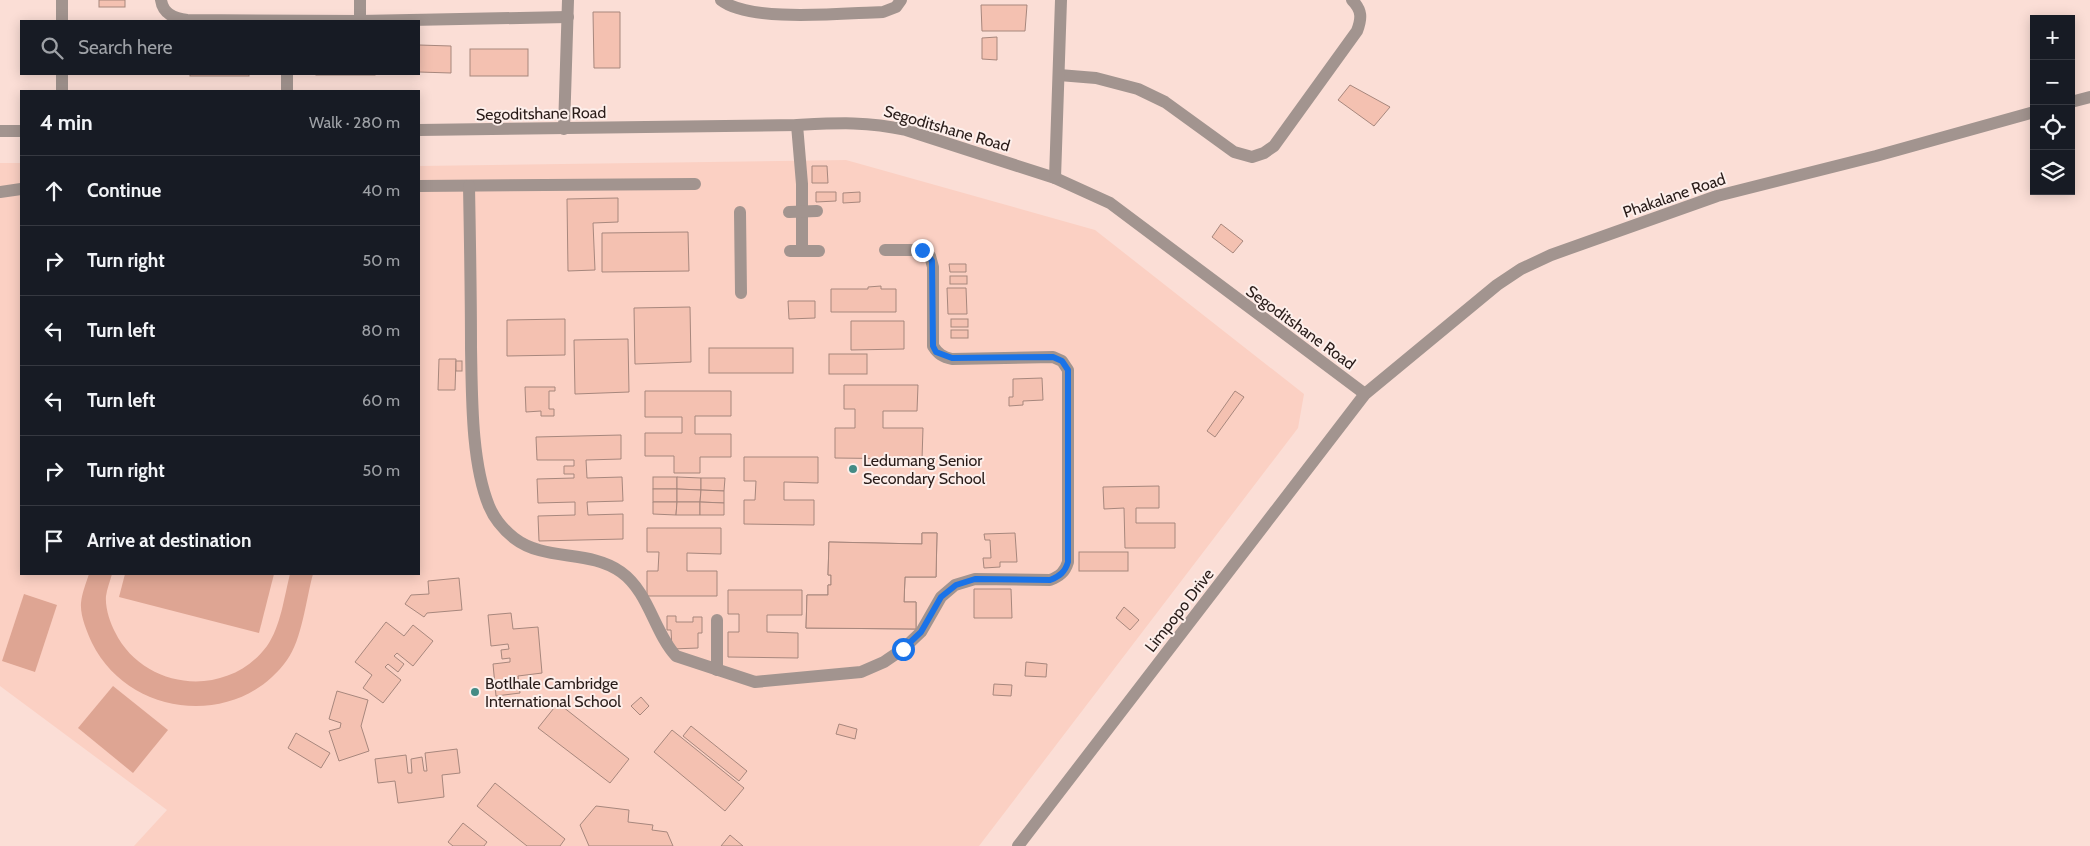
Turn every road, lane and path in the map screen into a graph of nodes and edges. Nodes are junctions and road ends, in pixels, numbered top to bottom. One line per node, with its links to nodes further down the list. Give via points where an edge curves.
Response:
1 (62, 0): 10 (street)
2 (161, 0): 11 (street, via 169,15)
3 (360, 0): 12 (street)
4 (568, 0): 9 (street)
5 (721, 0): 6 (street, via 744,11 785,14 883,12 896,7)
6 (901, 0)
7 (1061, 0): 16 (street)
8 (1352, 0): 16 (street, via 1358,5 1362,18 1358,31 1274,146 1264,154 1252,157 1234,152 1165,102 1138,89 1096,78)
9 (568, 17): 13 (street); 23 (street)
10 (62, 20)
11 (187, 20)
12 (360, 20)
13 (412, 20)
14 (62, 75): 17 (street)
15 (287, 75): 18 (street)
16 (1059, 75): 27 (street)
17 (62, 90)
18 (287, 90)
19 (2090, 97): 20 (street)
20 (2075, 101)
21 (2030, 113): 39 (street, Phakalane Road, via 1717,196 1551,255 1521,268 1496,285)
22 (797, 125): 23 (street, Segoditshane Road); 27 (street, Segoditshane Road, via 880,124 973,150); 35 (street)
23 (564, 129): 24 (street, Segoditshane Road)
24 (420, 130)
25 (0, 131): 26 (street)
26 (20, 131)
27 (1055, 178): 39 (street, Segoditshane Road, via 1126,213 1206,277)
28 (695, 184): 30 (street)
29 (420, 186): 30 (street)
30 (469, 186): 41 (street, via 472,404 480,478 489,506 498,522 530,548 600,560 621,572 635,585 671,651 676,656)
31 (20, 189): 32 (street)
32 (0, 192)
33 (817, 211): 35 (street)
34 (740, 212): 38 (street)
35 (796, 212): 37 (street, via 796,251)
36 (885, 250): 41 (street, via 922,250 930,256 933,346 943,357 1053,357 1066,365 1066,569 1050,580 975,579 956,585 941,597 921,632 903,649 861,672 755,682)
37 (819, 251)
38 (741, 293)
39 (1366, 394): 42 (street, Limpopo Drive)
40 (717, 620): 41 (street)
41 (716, 670)
42 (1018, 846)

